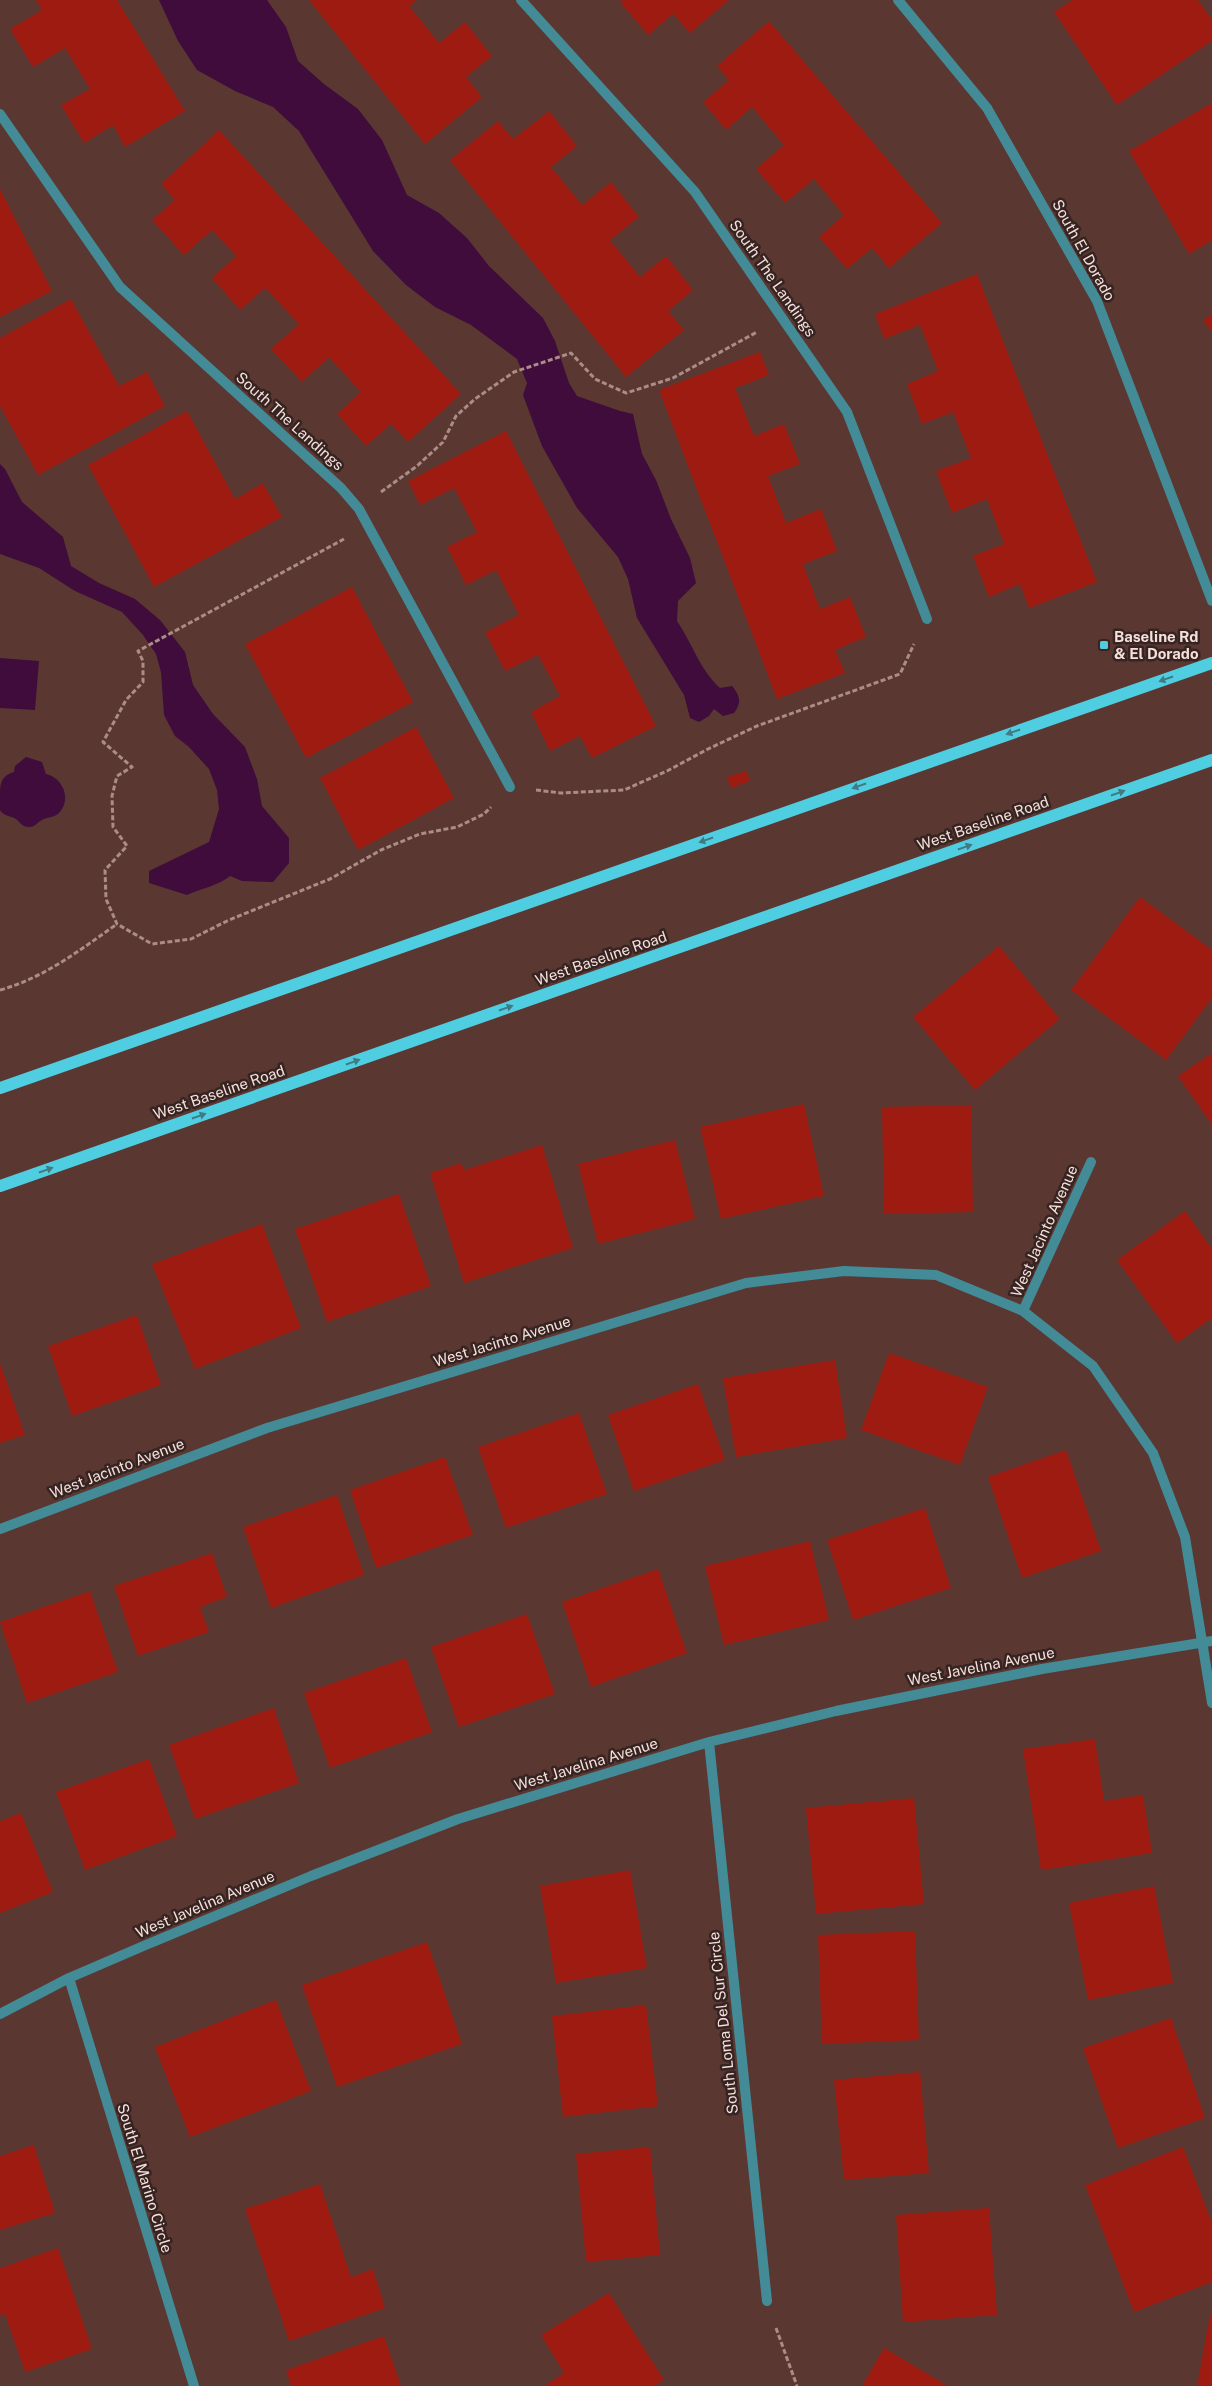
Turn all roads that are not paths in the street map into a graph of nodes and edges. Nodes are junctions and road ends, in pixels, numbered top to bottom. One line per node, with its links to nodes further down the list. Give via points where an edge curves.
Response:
1 (521, 0): 5 (street, South The Landings, via 695,192 847,412)
2 (898, 0): 4 (street, South El Dorado, via 987,108 1097,301)
3 (0, 114): 8 (street, South The Landings, via 120,287 341,488 359,510)
4 (1212, 600)
5 (927, 619)
6 (1212, 663): 9 (main road, one-way to 9)
7 (1212, 760): 11 (main road, West Baseline Road, one-way to 7)
8 (510, 787)
9 (0, 1088)
10 (1091, 1162): 12 (street, West Jacinto Avenue)
11 (0, 1186)
12 (1024, 1311): 13 (street, West Jacinto Avenue, via 936,1275 844,1271 746,1283 266,1428); 14 (street, West Jacinto Avenue, via 1093,1366 1153,1453 1185,1537)
13 (0, 1530)
14 (1207, 1642): 15 (street, West Jacinto Avenue); 16 (street, West Javelina Avenue, via 963,1684)
15 (1212, 1703)
16 (709, 1742): 17 (street, West Javelina Avenue, via 458,1819 310,1876); 19 (street, South Loma Del Sur Circle)
17 (69, 1978): 18 (street, West Javelina Avenue); 20 (street, South El Marino Circle)
18 (0, 2014)
19 (767, 2301)
20 (194, 2386)

